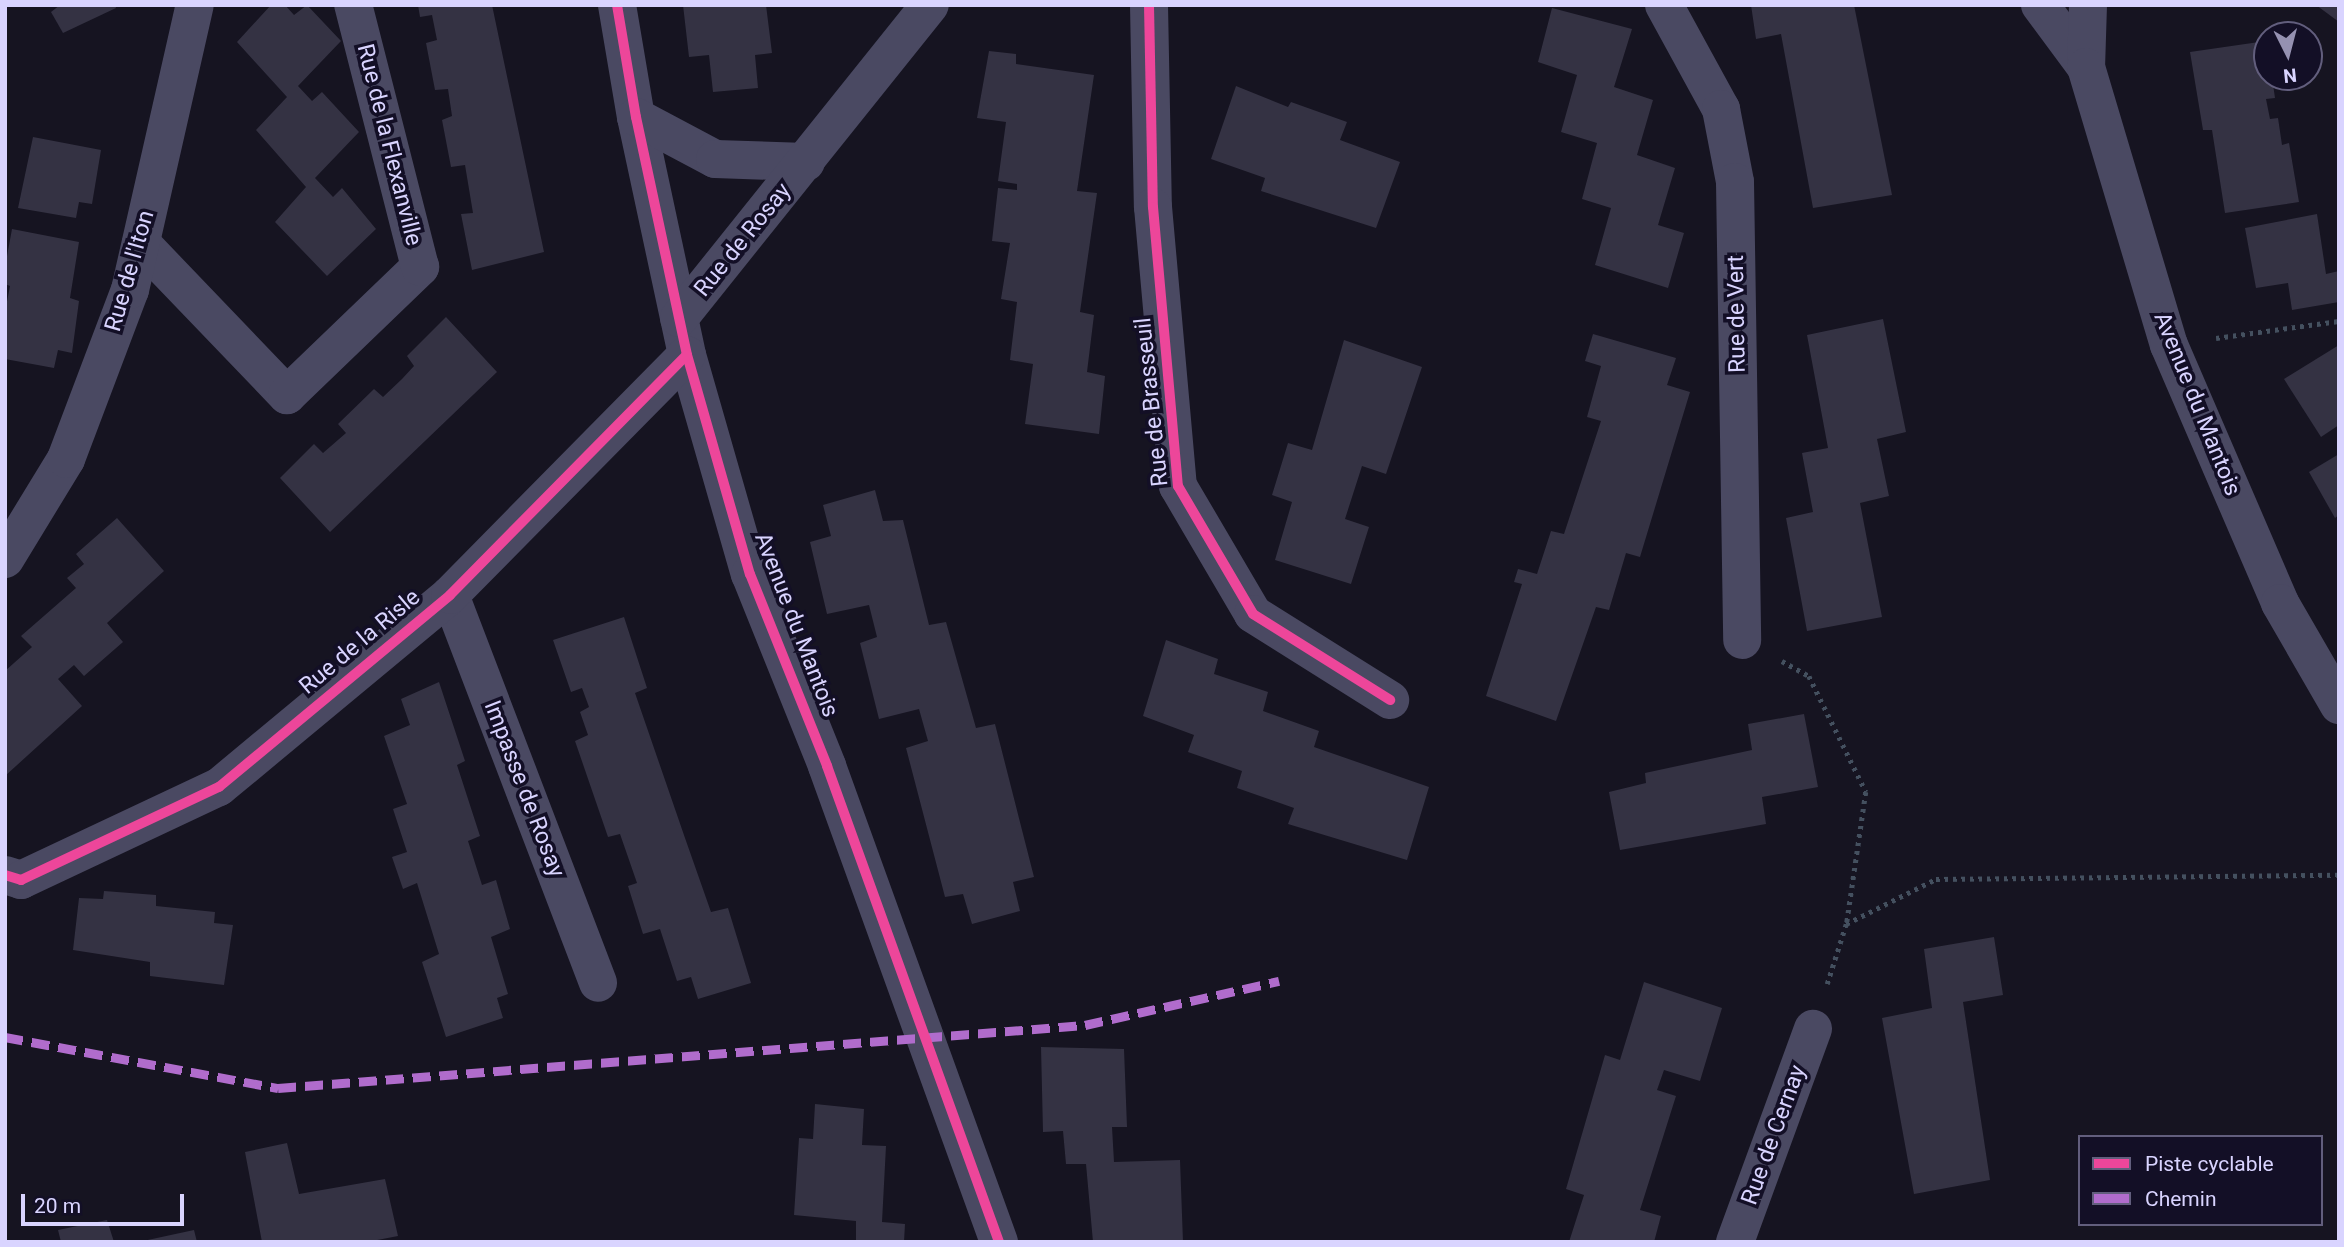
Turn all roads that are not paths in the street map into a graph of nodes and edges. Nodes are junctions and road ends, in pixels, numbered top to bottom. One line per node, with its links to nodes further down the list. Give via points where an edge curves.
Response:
1 (195, 5): 12 (street, Rue de l'Iton)
2 (353, 5): 12 (street, Rue de la Flexanville, via 420,267 287,395)
3 (617, 5): 10 (street, Avenue du Mantois)
4 (930, 5): 11 (street, Rue de Rosay)
5 (1149, 5): 18 (street, Rue de Brasseuil, via 1153,207 1178,486 1252,614)
6 (1664, 5): 17 (street, Rue de Vert, via 1721,109 1735,182)
7 (2040, 5): 9 (street)
8 (2088, 5): 9 (street, Avenue du Mantois)
9 (2086, 68): 19 (street, Avenue du Mantois, via 2169,345 2280,603)
10 (636, 117): 11 (street, Rue de Rosay, via 715,159); 13 (street, Avenue du Mantois)
11 (806, 162): 13 (street, Rue de Rosay)
12 (141, 243): 15 (street, Rue de l'Iton, via 130,290 65,458)
13 (679, 318): 14 (street, Avenue du Mantois)
14 (687, 355): 16 (street, Rue de la Risle); 23 (street, Avenue du Mantois, via 750,575 827,766)
15 (5, 559)
16 (450, 595): 20 (street, Rue de la Risle, via 219,787 21,880); 21 (street, Impasse de Rosay)
17 (1742, 640)
18 (1390, 700)
19 (2339, 705)
20 (5, 876)
21 (598, 983)
22 (1813, 1029): 24 (street, Rue de Cernay)
23 (999, 1242)
24 (1735, 1242)

